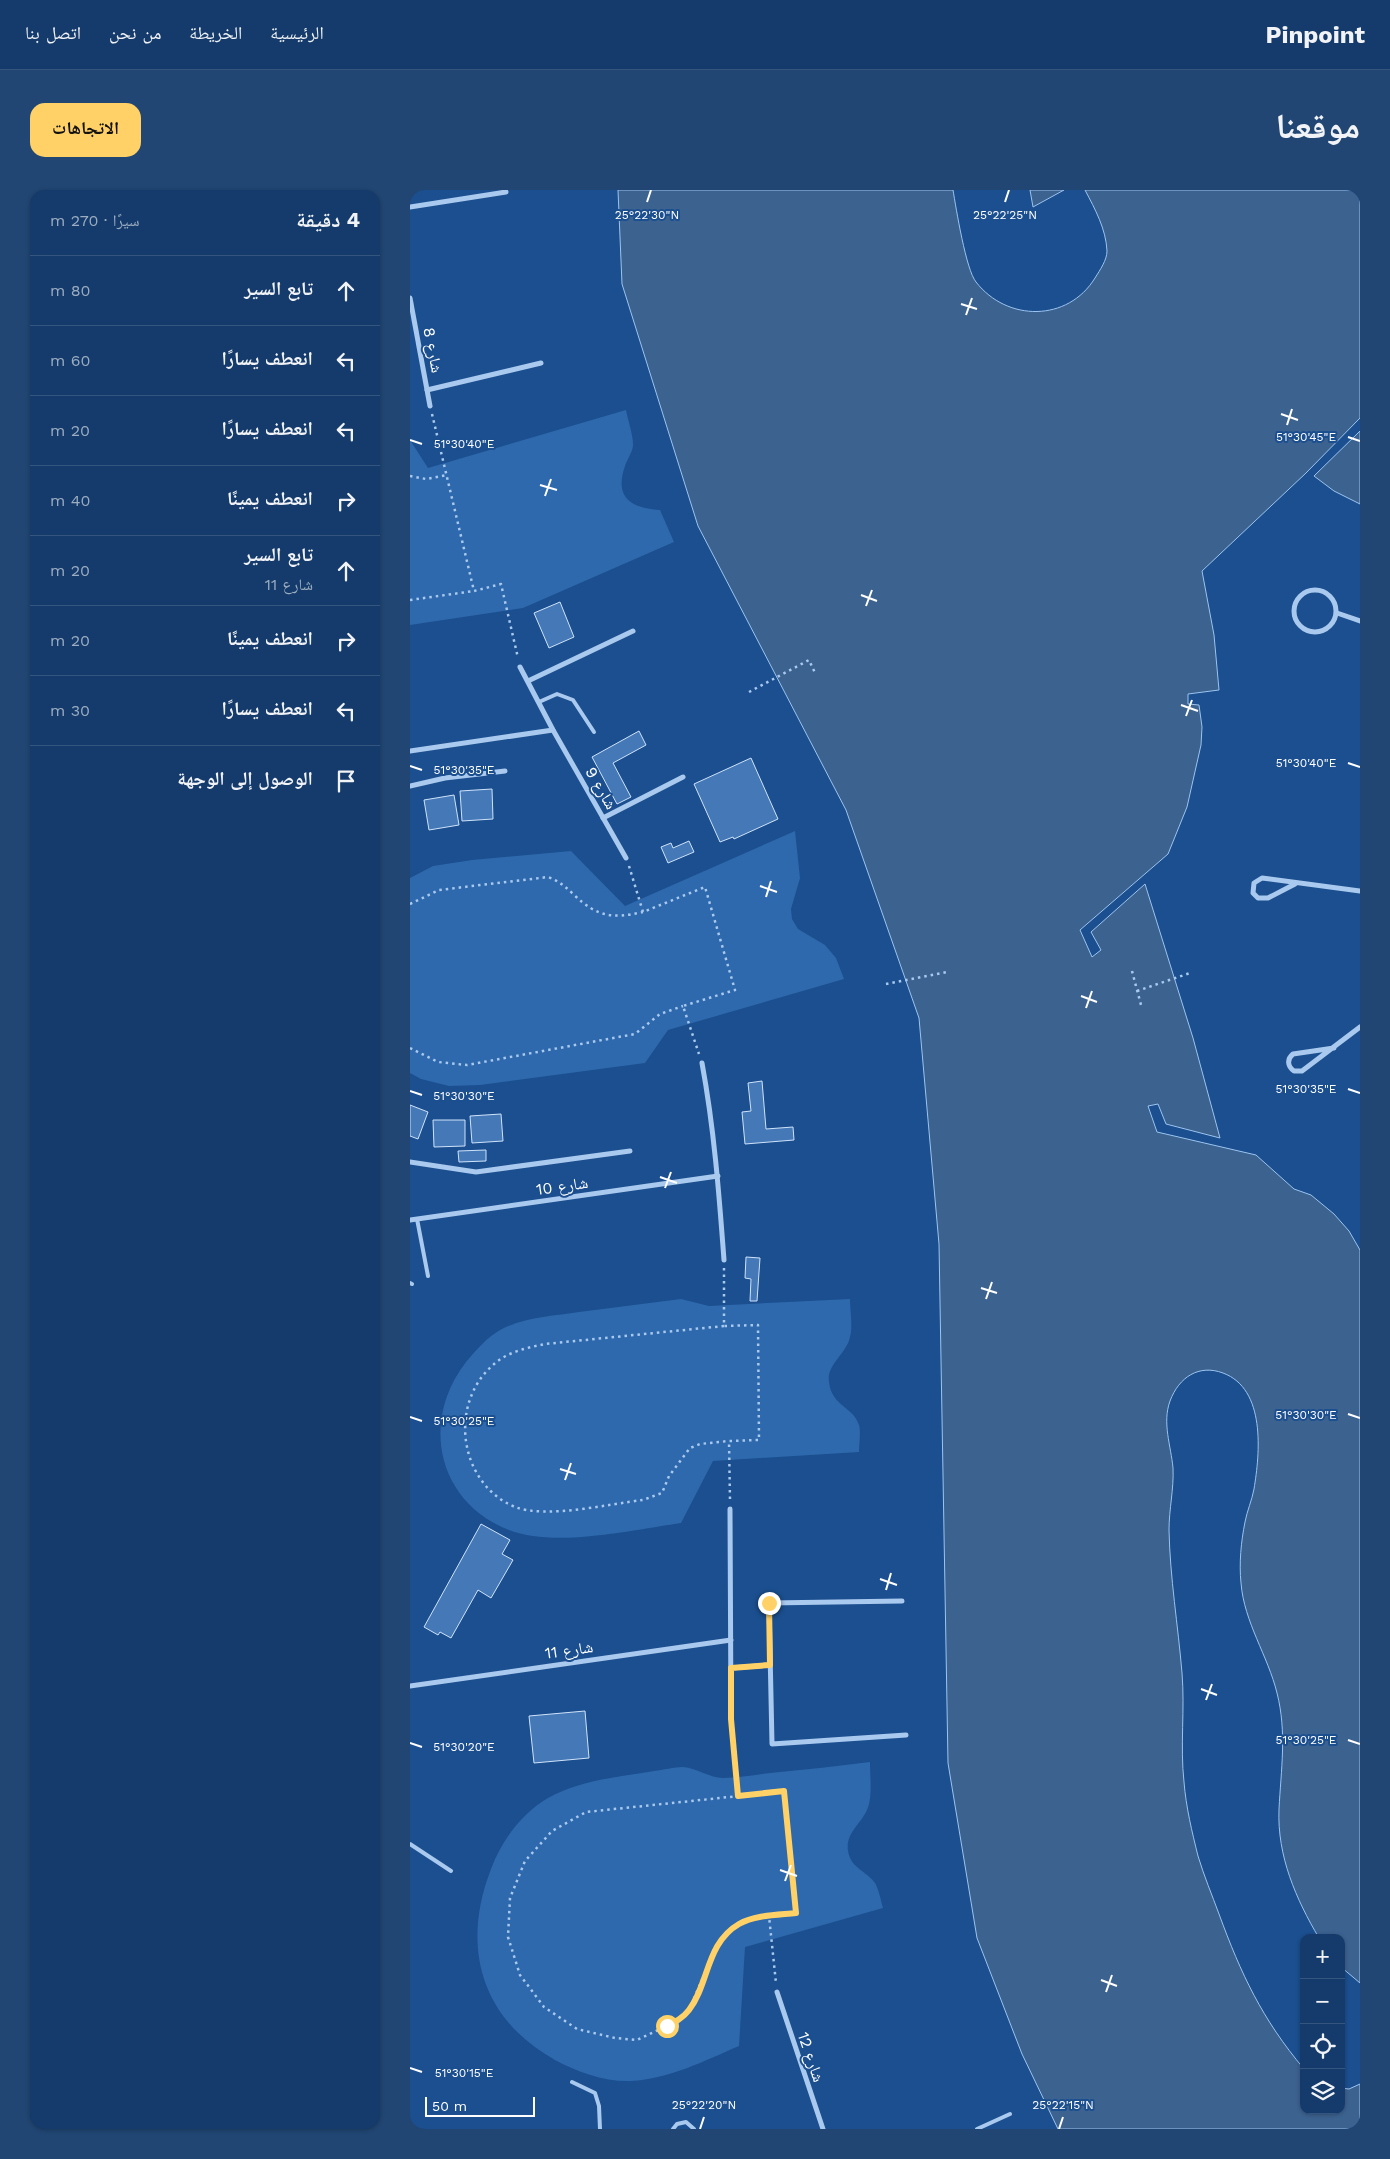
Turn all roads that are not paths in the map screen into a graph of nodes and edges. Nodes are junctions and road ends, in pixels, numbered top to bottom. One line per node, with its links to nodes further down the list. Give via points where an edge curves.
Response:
1 (506, 192): 2 (street)
2 (410, 207)
3 (410, 298): 5 (street, شارع 8)
4 (541, 363): 5 (street)
5 (428, 390): 6 (street, شارع 8)
6 (430, 406)
7 (1337, 614): 7 (street, via 1331,596 1324,591 1312,590 1301,595 1294,606 1298,624 1311,632 1326,630); 8 (street)
8 (1360, 620)
9 (633, 631): 11 (street)
10 (520, 667): 11 (street, شارع 9)
11 (528, 681): 12 (street, شارع 9)
12 (539, 702): 13 (street, شارع 9); 14 (lane, via 557,694 574,700)
13 (553, 730): 15 (street); 19 (street, شارع 9)
14 (594, 732)
15 (410, 752)
16 (505, 771): 18 (street)
17 (683, 777): 19 (street)
18 (410, 786)
19 (603, 818): 20 (street, شارع 9)
20 (626, 858)
21 (1295, 884): 21 (street, via 1262,878 1254,883 1253,893 1258,898 1268,898); 22 (street)
22 (1360, 891)
23 (1360, 1027): 24 (street)
24 (1334, 1048): 24 (street, via 1302,1071 1294,1071 1289,1064 1291,1055 1296,1053)
25 (702, 1063): 28 (street, via 712,1115)
26 (630, 1151): 27 (street, via 476,1172)
27 (410, 1162)
28 (718, 1176): 29 (street, شارع 10); 31 (street)
29 (417, 1219): 30 (street, شارع 10); 32 (lane)
30 (410, 1220)
31 (724, 1260)
32 (428, 1276)
33 (730, 1509): 35 (street)
34 (902, 1601): 36 (street, via 769,1603)
35 (731, 1640): 37 (street); 38 (street, شارع 11)
36 (770, 1665): 37 (street); 40 (street, via 772,1744)
37 (731, 1668): 39 (street)
38 (410, 1686)
39 (731, 1719)
40 (906, 1735)
41 (410, 1844): 42 (lane)
42 (451, 1871)
43 (776, 1992): 49 (street, شارع 12)
44 (572, 2082): 46 (lane, via 595,2094)
45 (1010, 2114): 50 (lane)
46 (600, 2129)
47 (673, 2129): 48 (lane, via 677,2124 686,2122)
48 (694, 2129)
49 (824, 2129)
50 (977, 2129)

